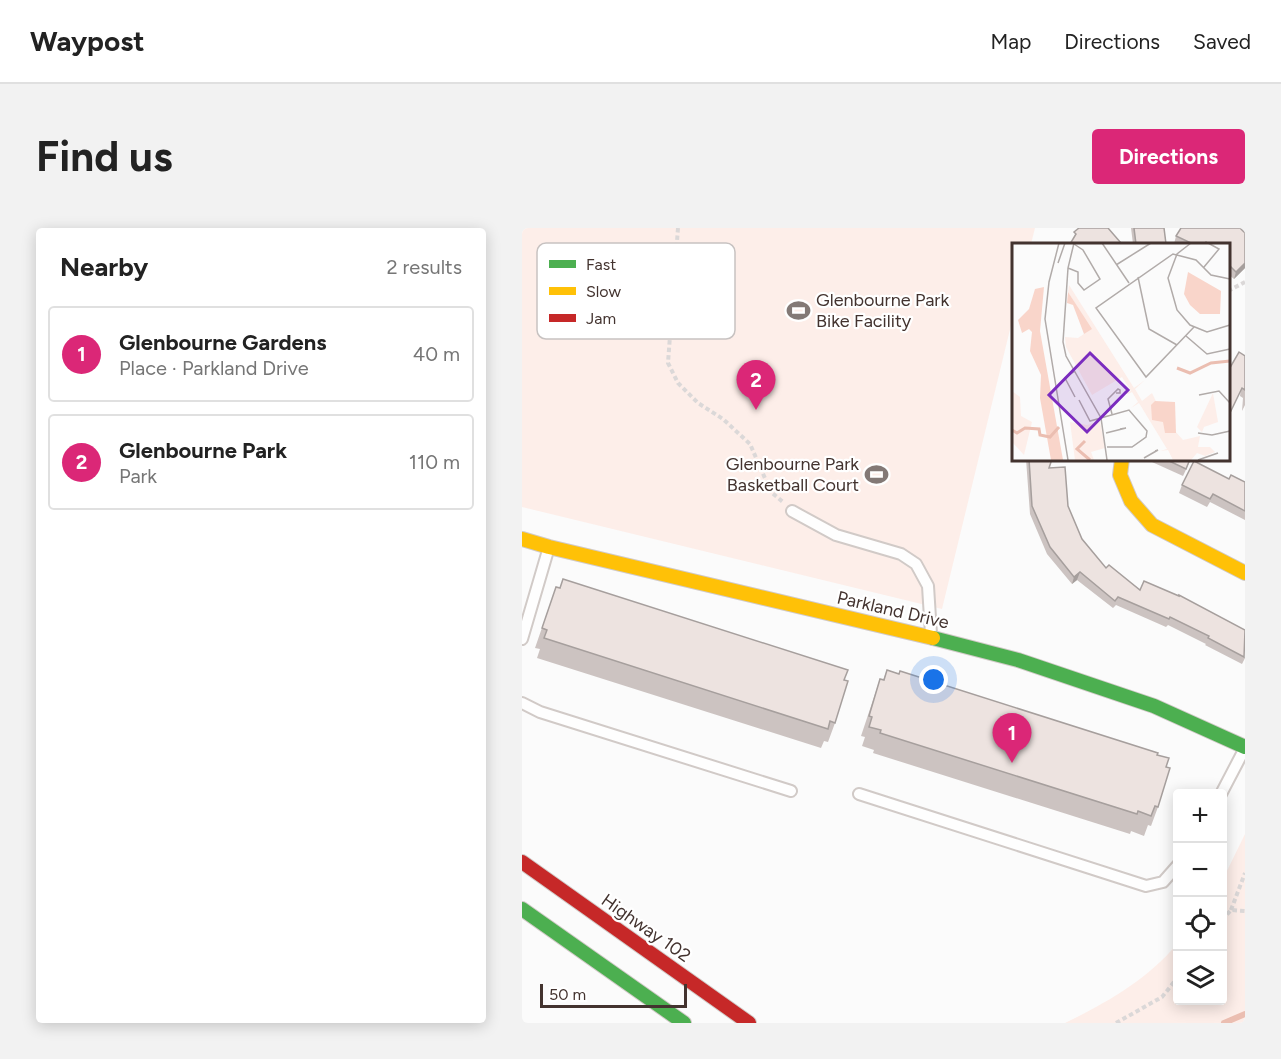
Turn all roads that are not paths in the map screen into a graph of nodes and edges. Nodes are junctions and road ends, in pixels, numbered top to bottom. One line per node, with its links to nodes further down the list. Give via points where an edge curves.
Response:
1 (1122, 460): 5 (main road, via 1120,475 1131,501 1152,525)
2 (792, 511): 6 (lane, via 836,535 901,554 916,564 928,586)
3 (522, 539): 4 (main road, Parkland Drive)
4 (549, 547): 6 (main road, Parkland Drive); 7 (lane)
5 (1245, 573)
6 (931, 637): 9 (main road, Parkland Drive, via 1018,660 1154,706)
7 (522, 639)
8 (522, 703): 11 (lane)
9 (1245, 748): 10 (lane)
10 (1224, 789)
11 (791, 791)
12 (859, 795): 14 (lane, via 1146,886 1163,882)
13 (522, 862): 17 (main road, Highway 102)
14 (1173, 871)
15 (522, 909): 16 (main road)
16 (684, 1023)
17 (749, 1023)

